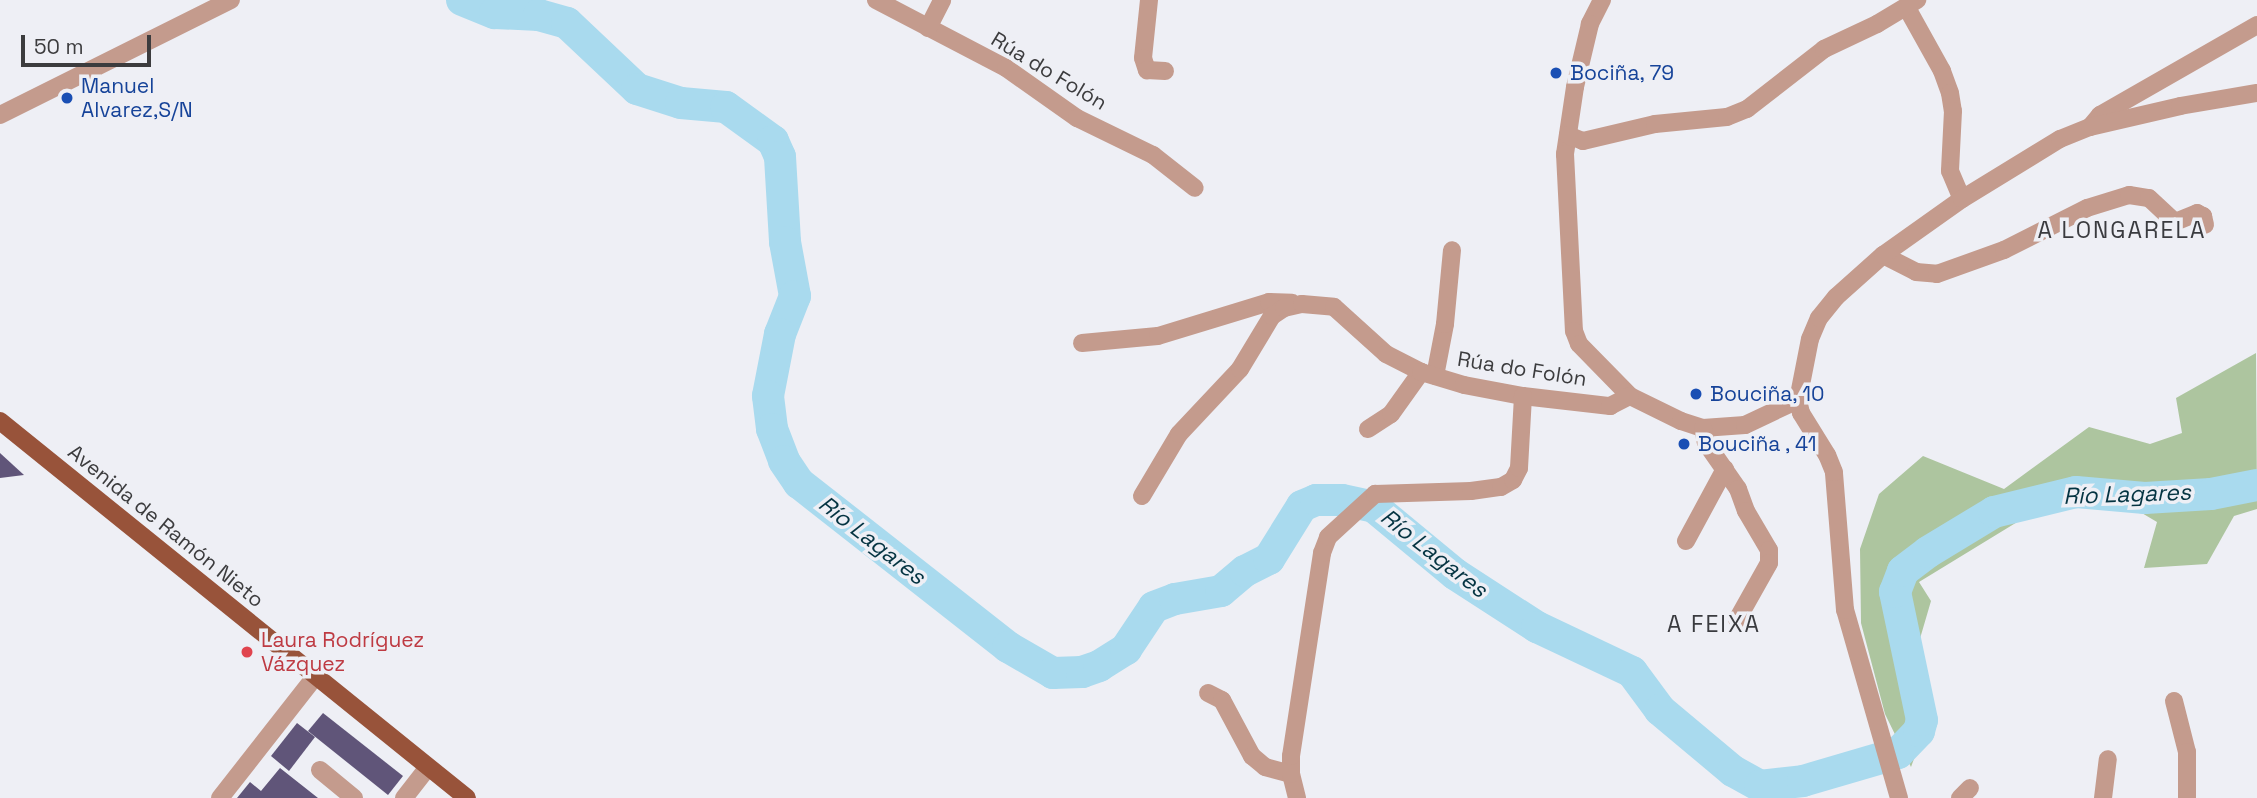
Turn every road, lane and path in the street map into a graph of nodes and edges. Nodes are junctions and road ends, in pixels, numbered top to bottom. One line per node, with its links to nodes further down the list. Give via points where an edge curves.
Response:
1 (876, 0): 8 (street, Rúa do Folón)
2 (942, 0): 8 (street)
3 (1149, 0): 9 (street, via 1143,58 1147,70)
4 (1602, 0): 13 (street, via 1590,24)
5 (223, 2): 11 (street)
6 (1912, 4): 13 (street, via 1824,49 1737,113 1655,124 1583,141); 15 (street, via 1950,93 1950,171)
7 (2257, 25): 12 (street, via 2100,115)
8 (928, 28): 14 (street, Rúa do Folón, via 1006,68 1077,118 1153,155)
9 (1165, 71)
10 (2257, 93): 12 (street)
11 (0, 115)
12 (2091, 127): 15 (street, via 2060,139)
13 (1568, 135): 23 (street, via 1565,153 1574,331 1590,359)
14 (1195, 188)
15 (1962, 199): 18 (street)
16 (2205, 225): 18 (street, via 2197,213 2175,222 2149,198 2129,195 2087,208 2004,250 1937,274 1916,272)
17 (1452, 250): 21 (street, via 1445,324)
18 (1883, 255): 24 (street, via 1819,318 1807,349)
19 (1302, 303): 20 (street, Rúa do Folón, via 1269,302 1158,336); 21 (street, Rúa do Folón, via 1334,307 1386,354); 29 (street, via 1272,316 1240,369 1179,434)
20 (1082, 343)
21 (1428, 374): 22 (street, Rúa do Folón); 27 (street, via 1391,414)
22 (1523, 396): 23 (street, Rúa do Folón, via 1610,405); 38 (street, via 1519,468 1513,480 1471,491 1375,494 1328,537)
23 (1630, 396): 26 (street)
24 (1798, 400): 26 (street, via 1745,425); 44 (street, via 1833,472 1845,611)
25 (0, 421): 32 (main road, Avenida de Ramón Nieto)
26 (1703, 428): 28 (street, via 1706,443)
27 (1368, 429)
28 (1725, 469): 30 (street); 31 (street, via 1769,550 1769,563)
29 (1142, 496)
30 (1686, 541)
31 (1737, 620)
32 (315, 677): 36 (main road, Avenida de Ramón Nieto); 39 (street)
33 (1208, 693): 38 (street, via 1222,700 1252,756 1265,767)
34 (2174, 701): 46 (street, via 2187,752)
35 (2108, 759): 45 (street)
36 (428, 768): 41 (street); 42 (main road, Avenida de Ramón Nieto)
37 (320, 770): 40 (street)
38 (1291, 774): 43 (street)
39 (220, 798)
40 (354, 798)
41 (404, 798)
42 (467, 798)
43 (1297, 798)
44 (1899, 798)
45 (2104, 798)
46 (2187, 798)

